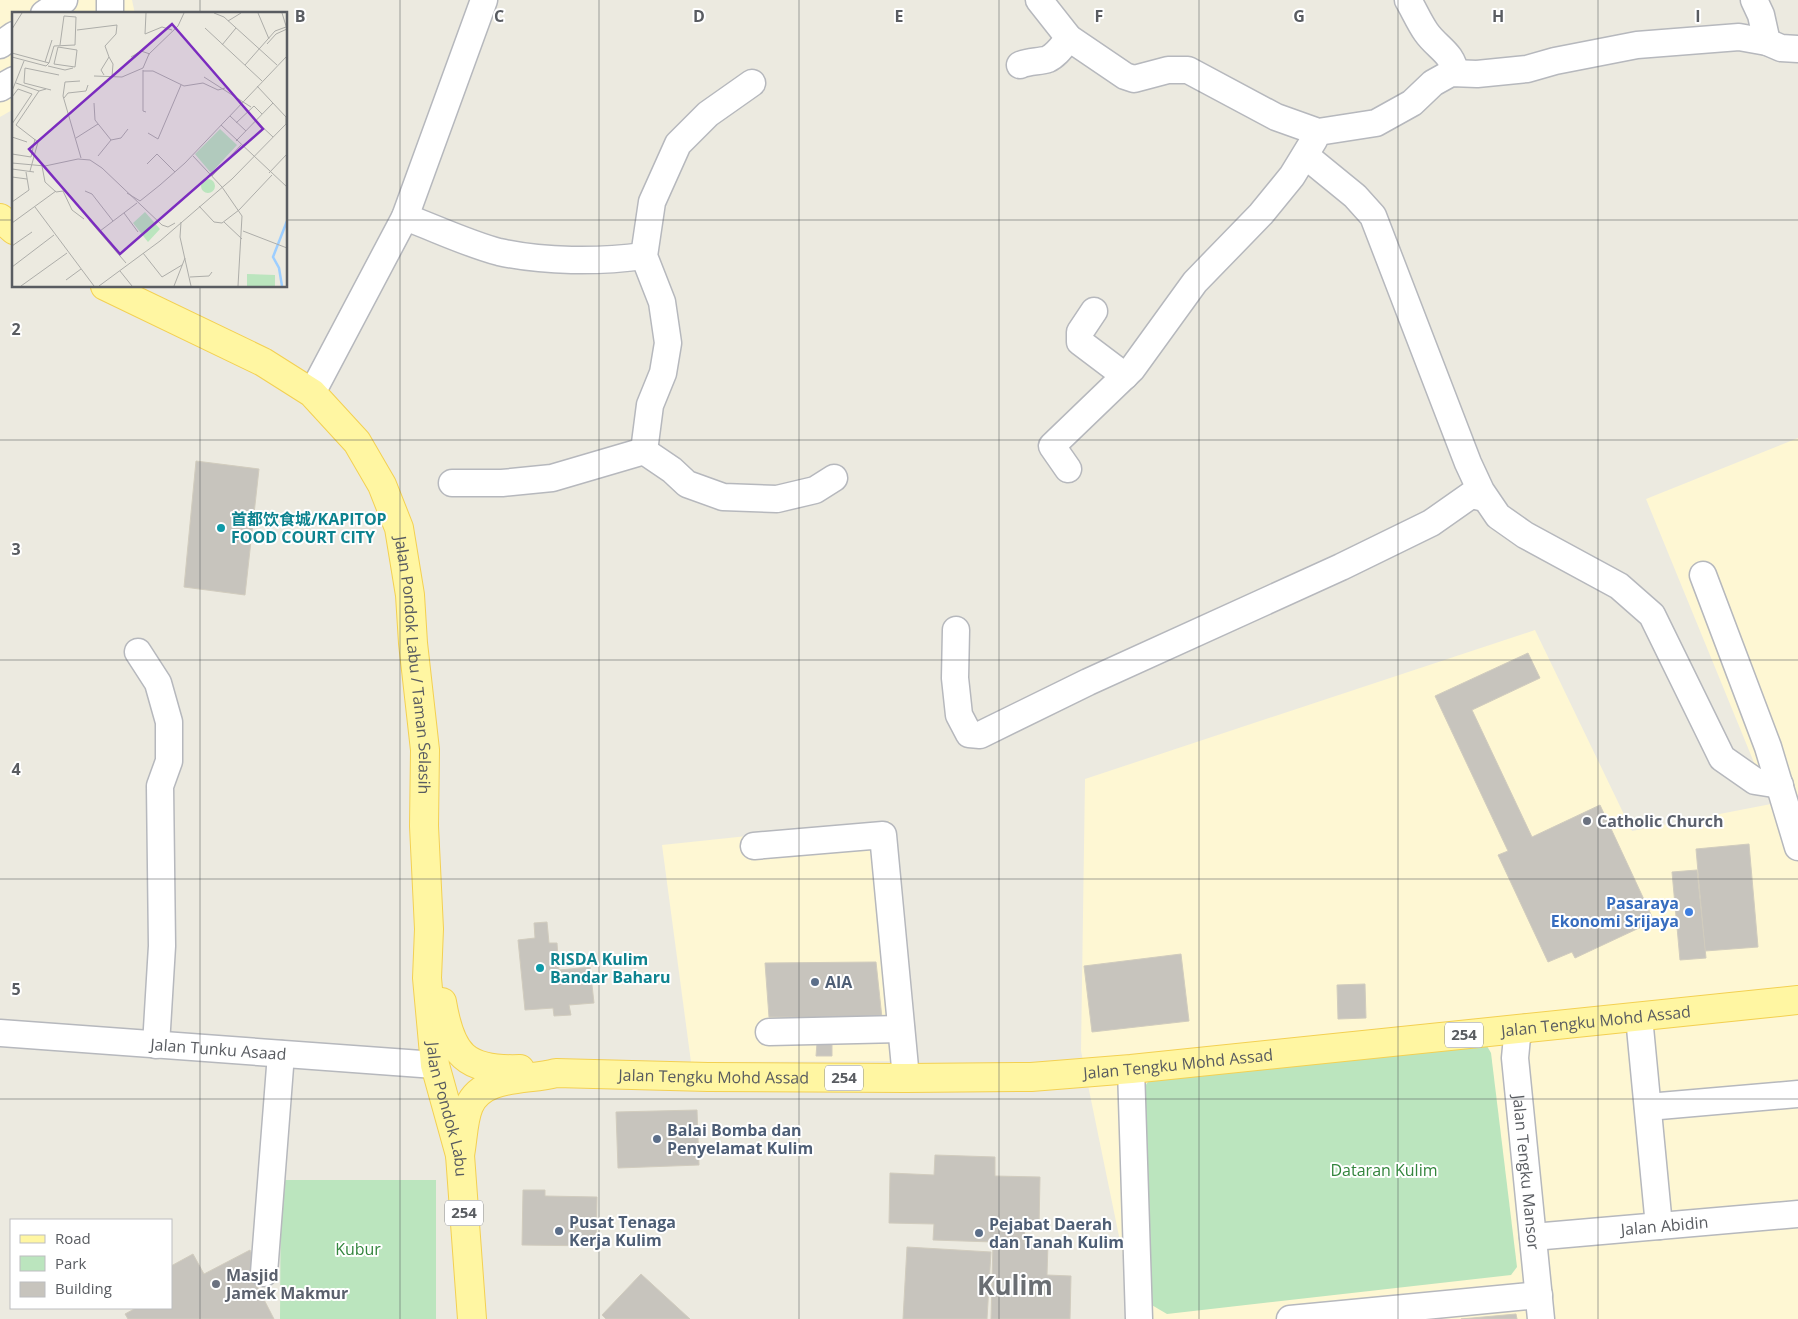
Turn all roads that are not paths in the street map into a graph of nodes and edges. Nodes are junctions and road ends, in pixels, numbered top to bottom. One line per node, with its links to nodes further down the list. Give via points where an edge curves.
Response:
1 (64, 0): 6 (street)
2 (484, 0): 19 (street)
3 (1408, 0): 13 (street, via 1426,33 1449,55)
4 (1754, 0): 9 (street)
5 (1040, 1): 8 (street)
6 (47, 12)
7 (12, 36): 10 (street)
8 (1069, 38): 12 (street, via 1048,59); 17 (street, via 1134,79 1168,70 1188,70 1276,117)
9 (1767, 42): 11 (street, via 1781,48); 13 (street, via 1739,38 1637,45 1556,60 1527,69)
10 (0, 45)
11 (1798, 49)
12 (1020, 65)
13 (1455, 73): 17 (street, via 1376,123)
14 (12, 81): 16 (street)
15 (752, 83): 22 (street, via 708,114 678,144 652,202)
16 (0, 88)
17 (1318, 132): 18 (street)
18 (1306, 156): 25 (street, via 1261,214 1195,282); 31 (street, via 1355,196 1373,216 1468,463)
19 (405, 217): 22 (street, via 499,252 600,260); 26 (street)
20 (0, 218): 21 (main road)
21 (12, 228)
22 (644, 256): 27 (street, via 662,302 668,343 663,373 650,405)
23 (109, 288): 26 (main road, Jalan Pondok Labu / Taman Selasih, via 263,362)
24 (1094, 311): 25 (street, via 1080,332 1080,342)
25 (1125, 376): 28 (street, via 1052,446)
26 (312, 393): 38 (main road, Jalan Pondok Labu / Taman Selasih, via 356,442 369,462 390,502 404,550 425,750 424,826)
27 (644, 451): 29 (street, via 687,484 722,497 777,499 815,490); 30 (street, via 552,478 502,484)
28 (1068, 470)
29 (834, 478)
30 (452, 484)
31 (1483, 494): 33 (street, via 1471,495 1431,523 1350,563 1088,682 980,735 969,734 962,720 955,678); 35 (street, via 1498,516 1525,535 1619,586 1652,615 1722,758 1755,781)
32 (1703, 575): 35 (street)
33 (956, 630)
34 (138, 652): 45 (street, via 158,683 169,722 169,761 160,786 162,946)
35 (1780, 785): 37 (street)
36 (754, 846): 42 (street, via 883,836)
37 (1798, 847)
38 (429, 929): 47 (main road, Jalan Pondok Labu, via 427,978); 49 (main road, Jalan Tengku Mohd Assad, via 448,1029 464,1057 484,1067 540,1068)
39 (1798, 1000): 40 (main road, Jalan Tengku Mohd Assad / 254)
40 (1639, 1017): 41 (main road, Jalan Tengku Mohd Assad / 254); 52 (street)
41 (1525, 1028): 48 (main road, Jalan Tengku Mohd Assad / 254); 56 (street, Jalan Tengku Mansor, via 1517,1037 1515,1058)
42 (901, 1030): 43 (street); 50 (street)
43 (769, 1032)
44 (0, 1033): 45 (street, Jalan Tunku Asaad)
45 (156, 1044): 46 (street, Jalan Tunku Asaad)
46 (281, 1054): 47 (street, Jalan Tunku Asaad); 57 (street)
47 (435, 1065): 53 (main road, Jalan Pondok Labu)
48 (1130, 1069): 50 (main road, Jalan Tengku Mohd Assad / 254, via 1031,1077); 60 (street)
49 (556, 1073): 50 (main road, Jalan Tengku Mohd Assad / 254); 53 (main road, Jalan Tengku Mohd Assad / 254, via 495,1082 483,1089 469,1106)
50 (906, 1078)
51 (1798, 1094): 52 (street)
52 (1648, 1107): 55 (street)
53 (460, 1155): 59 (main road, Jalan Pondok Labu / 254)
54 (1798, 1214): 55 (street, Jalan Abidin)
55 (1659, 1226): 56 (street, Jalan Abidin)
56 (1533, 1237): 58 (street, Jalan Tengku Mansor)
57 (264, 1273)
58 (1540, 1307): 61 (street)
59 (472, 1319)
60 (1139, 1319)
61 (1290, 1319)

